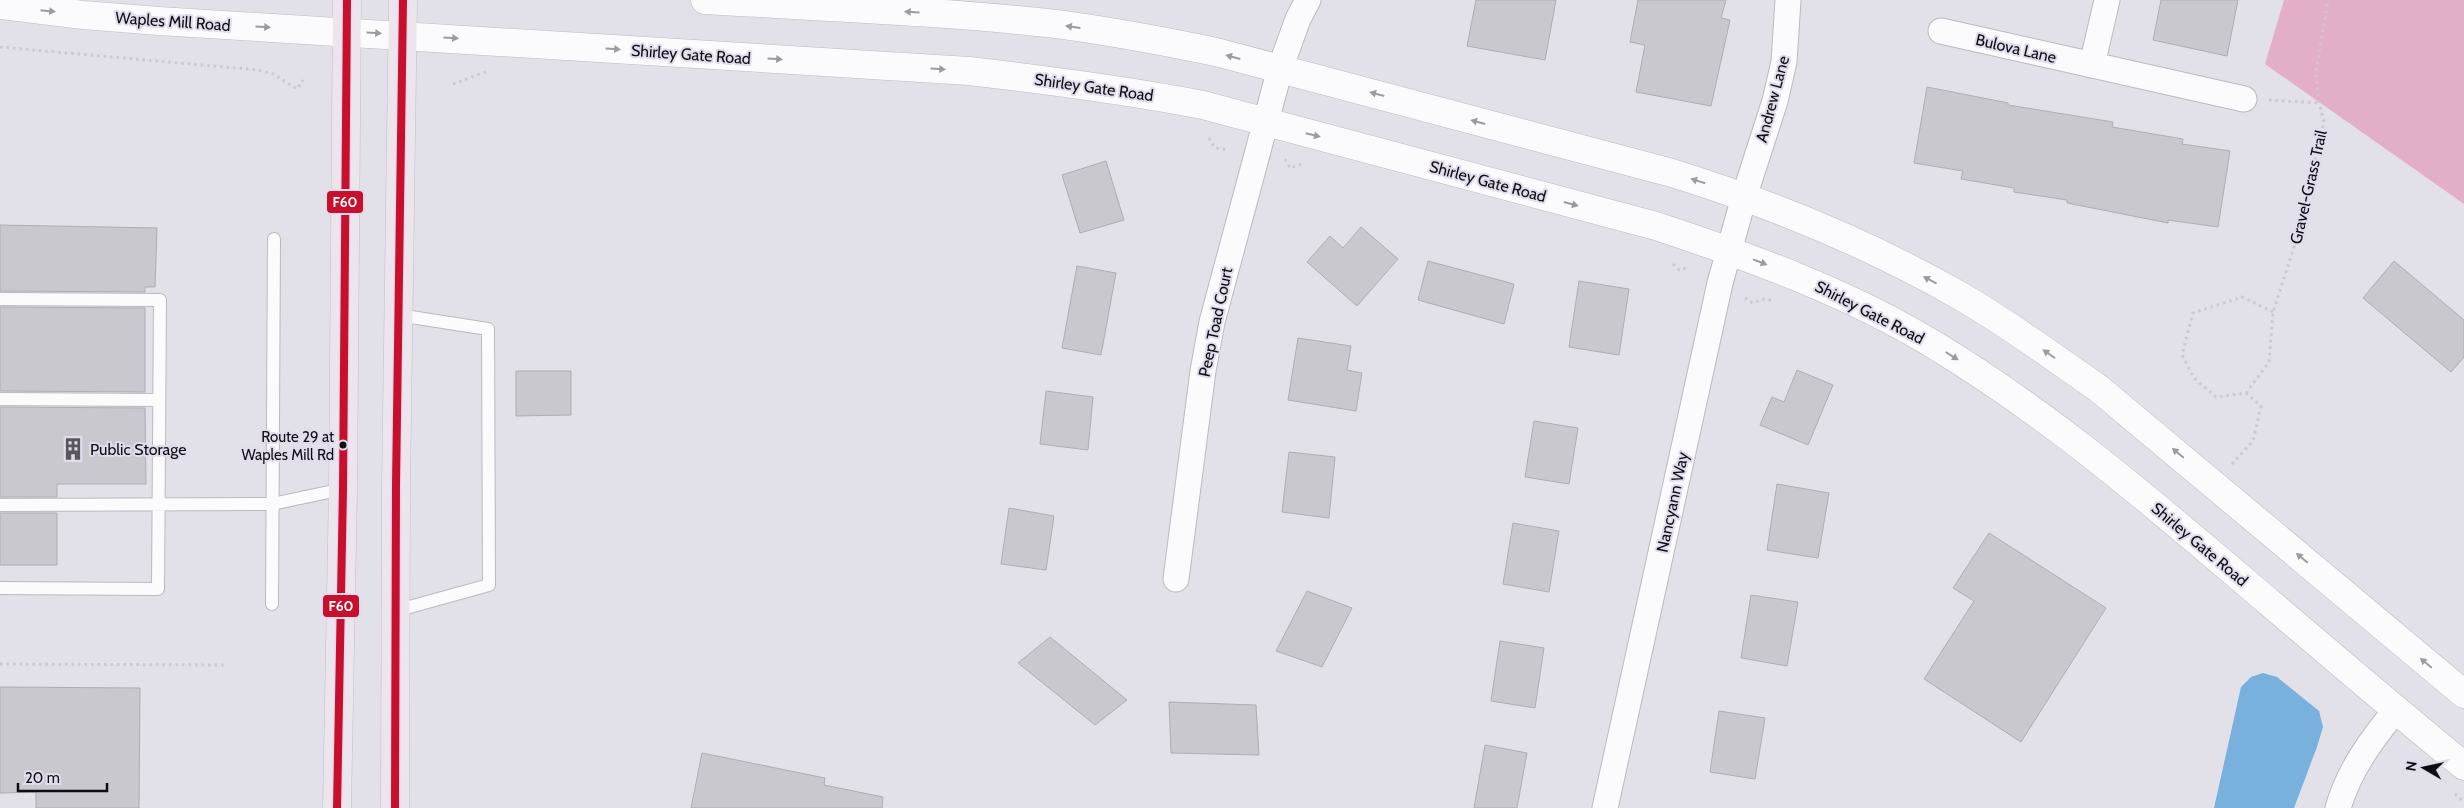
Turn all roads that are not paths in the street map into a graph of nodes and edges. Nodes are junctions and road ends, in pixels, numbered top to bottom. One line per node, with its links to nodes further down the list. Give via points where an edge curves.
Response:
1 (347, 0): 9 (main road)
2 (403, 0): 11 (main road)
3 (705, 0): 7 (main road)
4 (1308, 0): 13 (street, Peep Toad Court)
5 (1788, 0): 16 (street, Andrew Lane, via 1784,62 1775,101)
6 (2107, 0): 12 (street)
7 (809, 3): 13 (main road, one-way to 7, via 1152,39 1057,25)
8 (0, 5): 9 (main road, Waples Mill Road, one-way to 9, via 83,15)
9 (346, 31): 11 (main road, Shirley Gate Road, one-way to 11); 23 (main road)
10 (1940, 31): 12 (street, Bulova Lane)
11 (402, 35): 15 (main road, Shirley Gate Road, one-way to 15, via 969,71 1134,91 1203,105); 20 (main road)
12 (2092, 65): 14 (street, Bulova Lane)
13 (1280, 69): 15 (street, Peep Toad Court); 16 (main road, one-way to 13)
14 (2244, 99)
15 (1265, 123): 18 (main road, Shirley Gate Road, one-way to 18, via 1647,224); 27 (street, Peep Toad Court, via 1212,322)
16 (1744, 196): 18 (street, Nancyann Way); 31 (main road, one-way to 16, via 2161,439 2036,344 1962,297 1885,256)
17 (274, 238): 24 (lane)
18 (1729, 250): 32 (main road, Shirley Gate Road, one-way to 32, via 1861,305 1934,345 2005,390 2126,482); 36 (street, Nancyann Way)
19 (0, 299): 22 (lane, via 160,300)
20 (398, 315): 30 (main road); 30 (lane, via 488,329 489,585)
21 (0, 399): 22 (lane)
22 (159, 400): 26 (lane)
23 (343, 489): 24 (lane); 34 (main road)
24 (272, 504): 26 (lane); 29 (lane)
25 (0, 505): 26 (lane)
26 (159, 506): 28 (lane, via 158,589)
27 (1176, 580)
28 (0, 588)
29 (272, 604)
30 (395, 611): 35 (main road)
31 (2464, 694)
32 (2396, 710): 33 (main road, Shirley Gate Road); 37 (street, via 2360,758)
33 (2464, 766)
34 (337, 808)
35 (395, 808)
36 (1604, 808)
37 (2338, 808)

